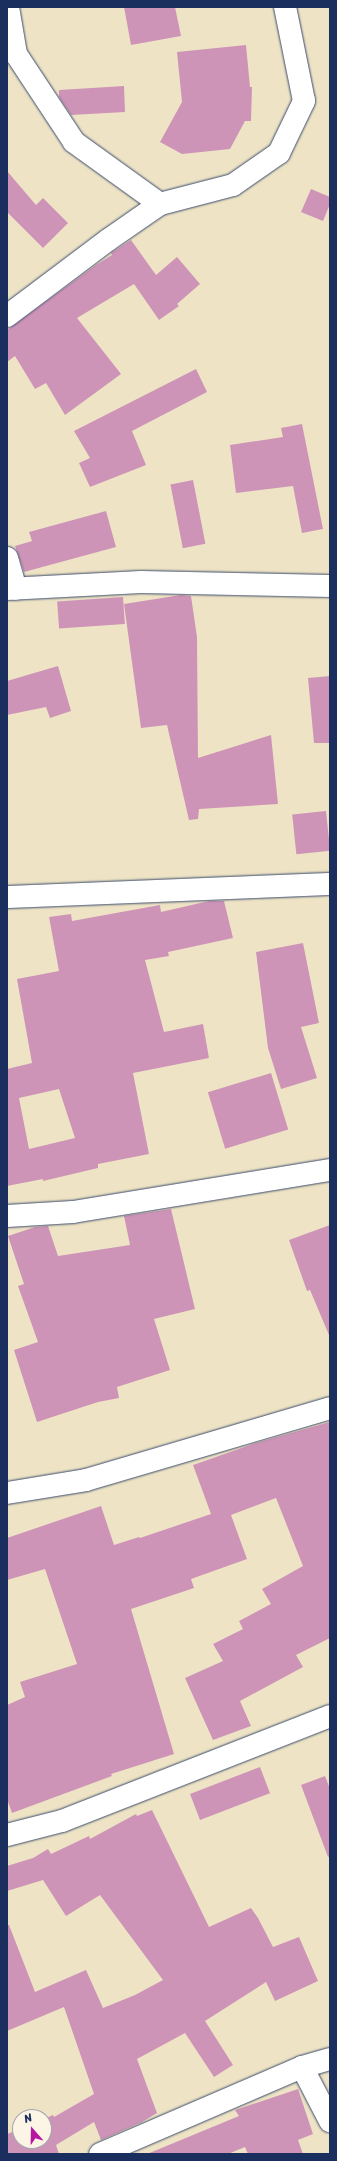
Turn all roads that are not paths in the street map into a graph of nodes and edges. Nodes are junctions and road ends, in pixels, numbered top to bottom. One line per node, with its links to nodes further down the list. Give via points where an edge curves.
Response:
1 (8, 7): 3 (street, via 16,54 74,142)
2 (285, 7): 3 (street, via 304,101 279,153 234,186)
3 (160, 204): 4 (street)
4 (7, 316)
5 (7, 558): 7 (street)
6 (330, 586): 7 (street, via 141,582)
7 (11, 589)
8 (330, 884): 9 (street)
9 (7, 897)
10 (330, 1170): 11 (street, via 73,1212)
11 (7, 1216)
12 (330, 1408): 13 (street, via 86,1480)
13 (7, 1493)
14 (330, 1716): 15 (street, via 62,1821)
15 (7, 1836)
16 (330, 2058): 17 (street)
17 (302, 2067): 18 (street); 19 (street)
18 (330, 2121)
19 (100, 2154)

